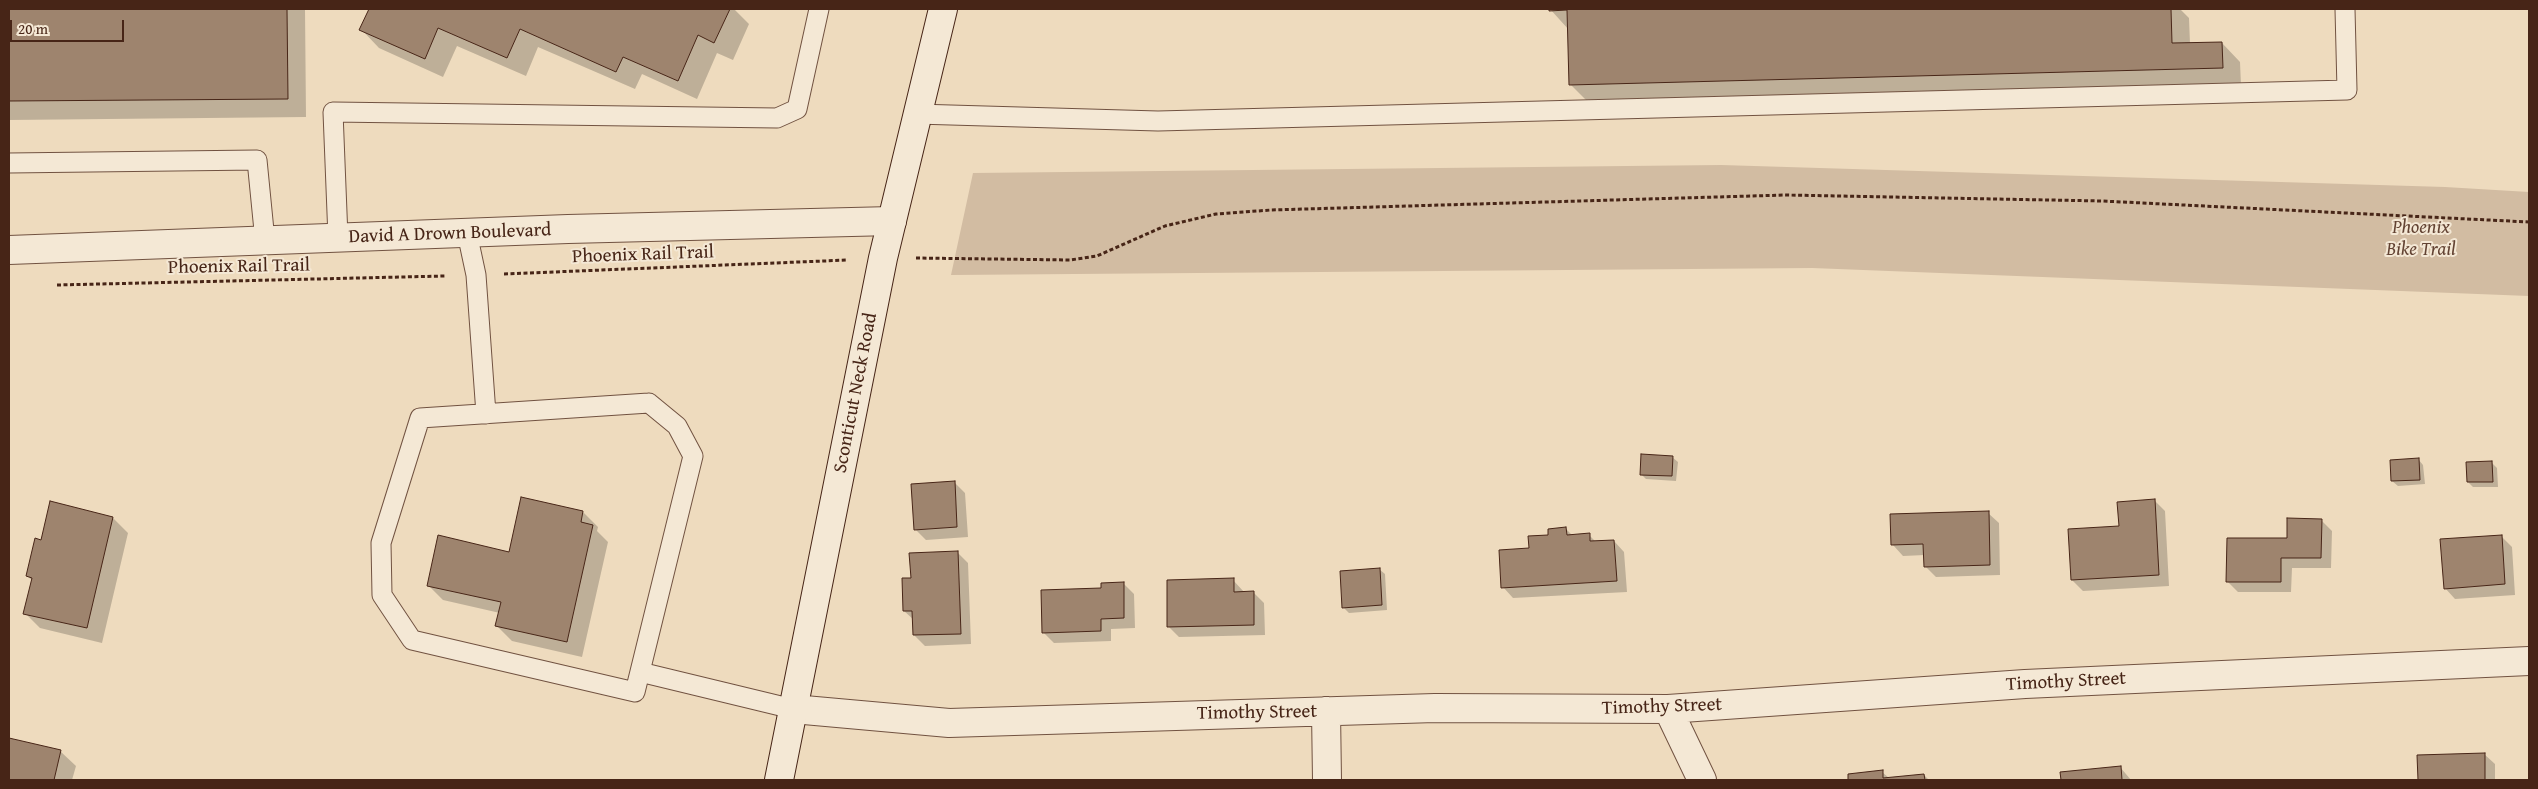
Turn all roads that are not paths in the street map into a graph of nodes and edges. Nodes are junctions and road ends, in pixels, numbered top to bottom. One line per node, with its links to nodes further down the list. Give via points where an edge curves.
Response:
1 (819, 9): 8 (lane, via 797,109 777,118 333,112)
2 (943, 9): 4 (street, Sconticut Neck Road)
3 (2345, 9): 4 (lane, via 2347,90 1158,120)
4 (916, 114): 6 (street, Sconticut Neck Road)
5 (9, 163): 9 (lane, via 257,160)
6 (892, 221): 7 (street, David A Drown Boulevard); 14 (street, Sconticut Neck Road)
7 (467, 233): 8 (street, David A Drown Boulevard); 11 (lane, via 476,276)
8 (338, 238): 9 (street, David A Drown Boulevard)
9 (265, 241): 10 (street, David A Drown Boulevard)
10 (9, 250)
11 (486, 414): 13 (lane, via 649,403 677,426 693,456); 13 (lane, via 420,418 381,543 382,594 412,640 635,692)
12 (2529, 661): 15 (street, Timothy Street, via 2025,684)
13 (640, 672): 14 (lane)
14 (793, 709): 16 (street, Timothy Street, via 949,723); 17 (street, Sconticut Neck Road)
15 (1668, 709): 16 (street, Timothy Street, via 1435,708); 19 (street)
16 (1326, 712): 18 (street)
17 (779, 780)
18 (1326, 780)
19 (1702, 780)

